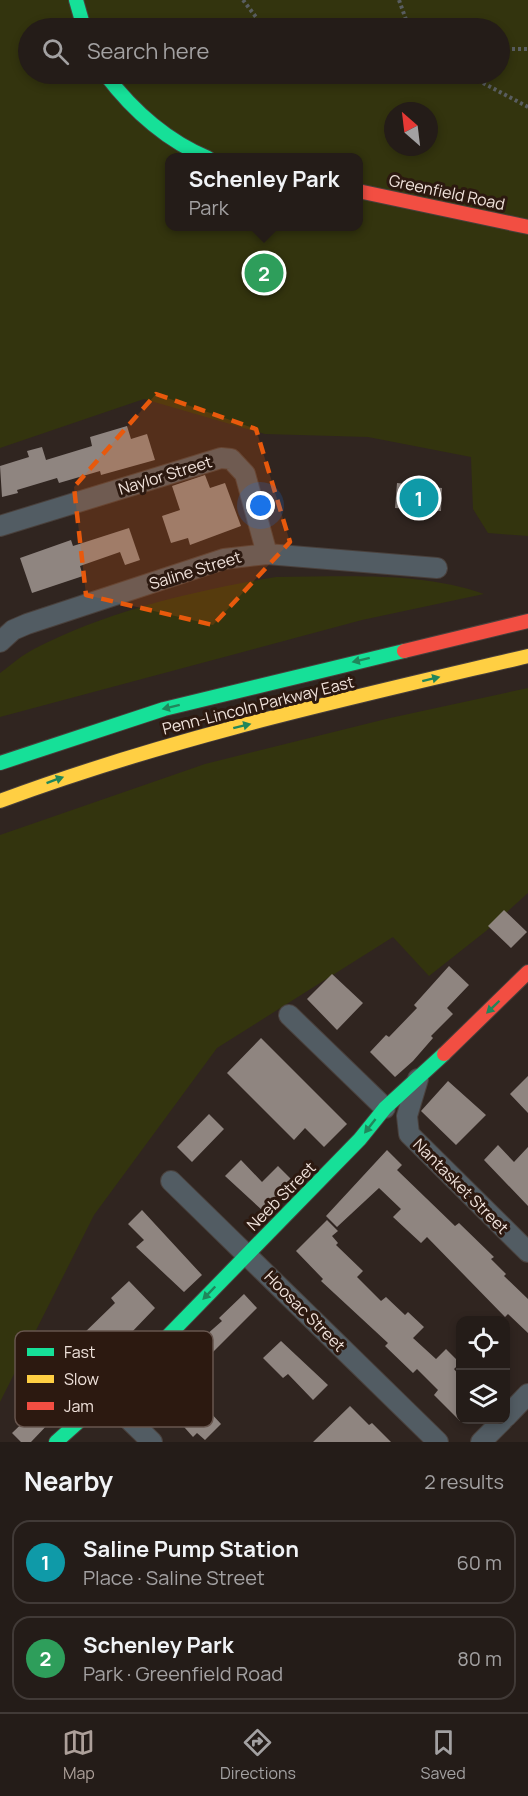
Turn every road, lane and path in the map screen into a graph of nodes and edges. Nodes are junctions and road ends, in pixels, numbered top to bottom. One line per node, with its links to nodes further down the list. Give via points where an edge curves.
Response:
1 (76, 0): 4 (main road)
2 (243, 0): 5 (path)
3 (399, 0): 6 (path)
4 (81, 18)
5 (257, 18)
6 (405, 18)
7 (510, 49): 8 (path)
8 (528, 49)
9 (112, 84): 12 (main road, via 153,127)
10 (485, 84): 11 (path)
11 (528, 107)
12 (198, 153)
13 (363, 192): 14 (main road, Greenfield Road)
14 (528, 227)
15 (0, 526): 16 (street, Naylor Street, via 221,458 231,459 245,474)
16 (267, 554): 17 (street, Saline Street); 21 (street, Saline Street, via 224,559 27,624)
17 (437, 568)
18 (528, 614): 20 (main road)
19 (528, 621): 20 (main road, Penn-Lincoln Parkway East)
20 (438, 641): 23 (main road, Penn-Lincoln Parkway East, one-way to 23, via 164,709)
21 (0, 642)
22 (528, 656): 24 (main road, Penn-Lincoln Parkway East, one-way to 22, via 173,743)
23 (0, 763)
24 (0, 801)
25 (528, 972): 27 (main road, Neeb Street, one-way to 27)
26 (289, 1015): 28 (street)
27 (418, 1080): 28 (main road, Neeb Street); 30 (street, Nantasket Street, via 407,1116 409,1134)
28 (385, 1108): 31 (main road, Neeb Street, one-way to 31, via 360,1139)
29 (171, 1181): 31 (street, Hoosac Street)
30 (528, 1252)
31 (247, 1254): 32 (main road, Neeb Street, one-way to 32); 40 (street, Hoosac Street)
32 (172, 1331)
33 (528, 1394): 34 (street)
34 (510, 1412)
35 (498, 1424): 41 (street)
36 (73, 1427): 38 (main road, Neeb Street)
37 (137, 1427): 39 (street)
38 (57, 1442)
39 (152, 1442)
40 (438, 1442)
41 (481, 1442)

